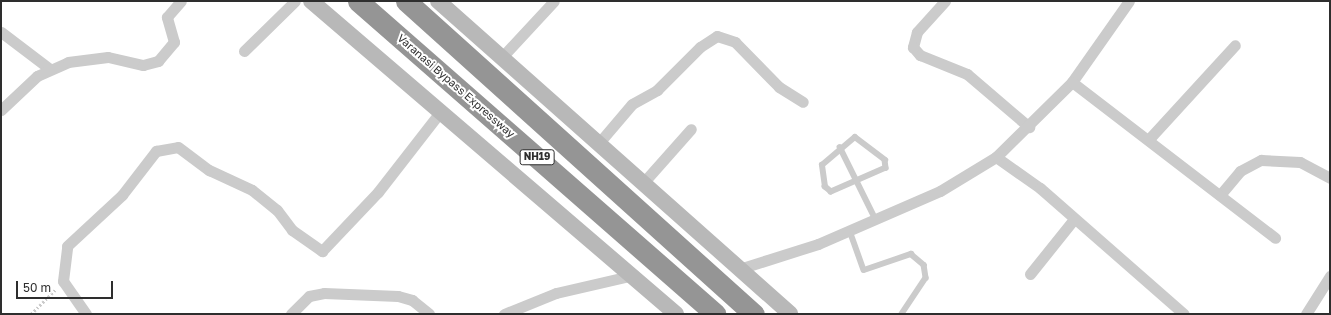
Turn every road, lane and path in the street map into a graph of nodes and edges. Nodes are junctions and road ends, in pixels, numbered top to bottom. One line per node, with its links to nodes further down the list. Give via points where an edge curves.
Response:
1 (181, 1): 14 (street, via 167,17 174,36 172,47 158,61 143,65 108,57 91,57)
2 (295, 1): 12 (street)
3 (311, 1): 18 (street)
4 (358, 1): 44 (highway, Varanasi Bypass Expressway / NH19)
5 (406, 1): 45 (highway, NH19)
6 (438, 1): 13 (street)
7 (554, 1): 13 (street)
8 (945, 1): 19 (street, via 917,32 914,47 920,55 967,74)
9 (1129, 1): 15 (street)
10 (1, 32): 14 (street)
11 (1235, 45): 21 (street)
12 (244, 51)
13 (502, 58): 22 (street)
14 (50, 69): 17 (street, via 24,87)
15 (1072, 82): 19 (street); 21 (street)
16 (803, 102): 22 (street, via 779,87 735,42 717,36 700,47 657,90 632,104)
17 (1, 110)
18 (441, 111): 35 (street); 37 (street, via 378,192 322,251 292,230 277,210 252,190 209,170 178,147 162,148 148,159 118,199 69,242 64,252)
19 (1028, 127): 24 (street)
20 (691, 129): 26 (street)
21 (1149, 139): 28 (street)
22 (598, 144): 26 (street)
23 (840, 147): 27 (lane); 27 (lane, via 822,165 825,186 831,192); 27 (lane, via 855,137 885,160 882,171)
24 (996, 157): 29 (street); 30 (street, via 940,191)
25 (1330, 178): 28 (street, via 1300,162 1261,160 1245,167)
26 (643, 183): 33 (street)
27 (858, 183): 30 (lane)
28 (1220, 195): 32 (street)
29 (1074, 219): 34 (street); 48 (street)
30 (876, 220): 31 (street)
31 (850, 231): 33 (street); 47 (lane, via 864,270 911,254 924,264 926,278)
32 (1275, 238)
33 (739, 269): 46 (street)
34 (1030, 274)
35 (634, 275): 42 (street, via 556,293); 43 (street)
36 (1330, 276): 49 (street)
37 (63, 281): 38 (path); 39 (street)
38 (31, 314)
39 (86, 314)
40 (291, 314): 41 (street, via 309,296 324,294 398,296 412,300)
41 (429, 314)
42 (504, 314)
43 (676, 314)
44 (716, 314)
45 (754, 314)
46 (790, 314)
47 (902, 314)
48 (1184, 314)
49 (1306, 314)

